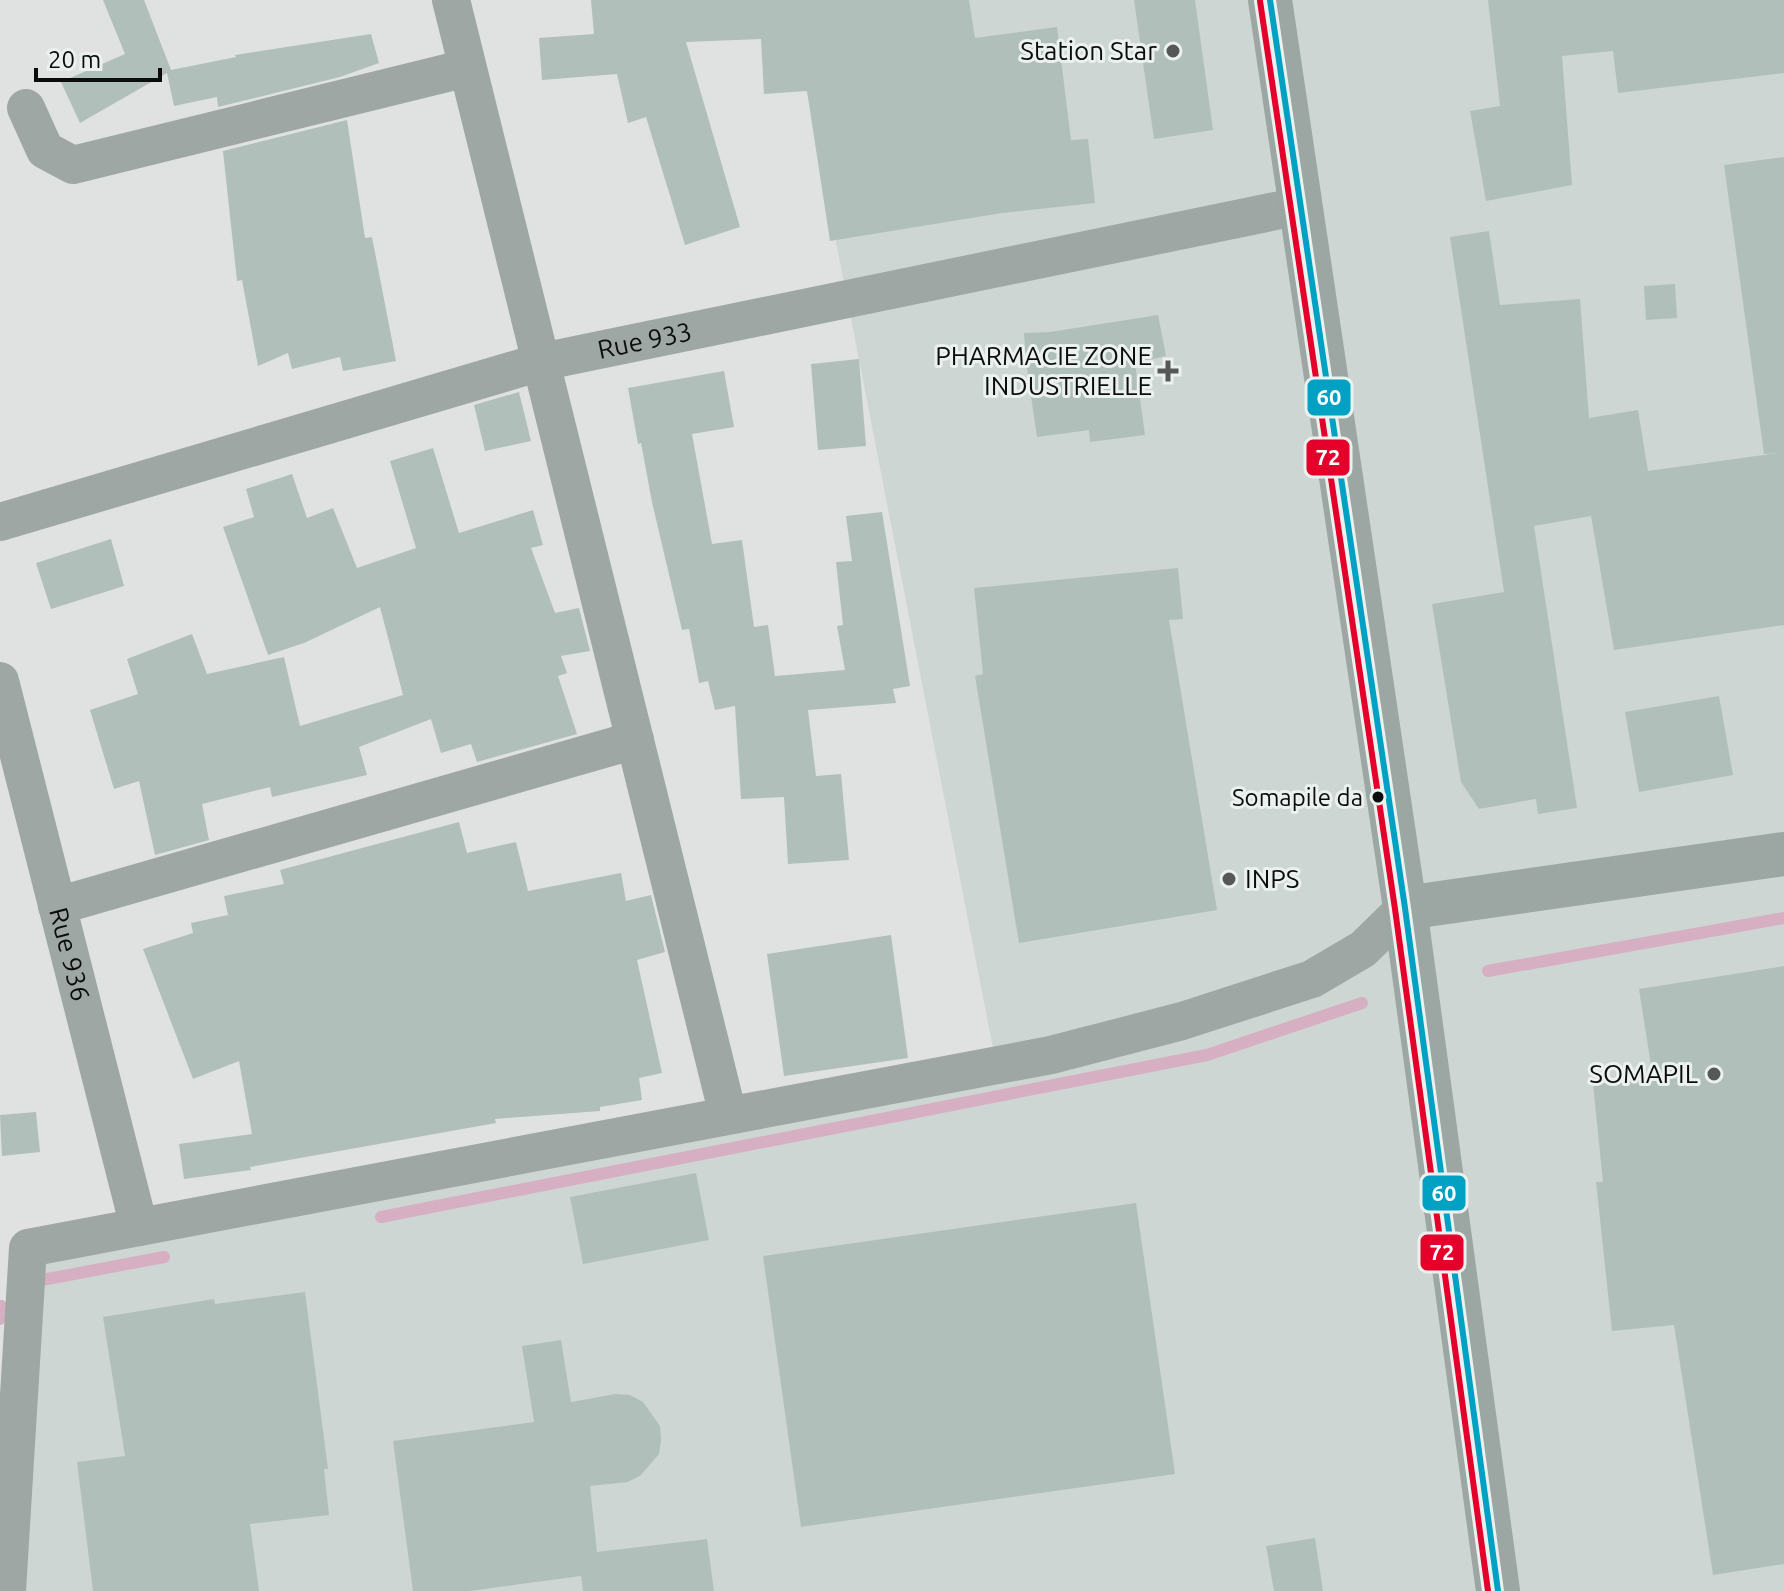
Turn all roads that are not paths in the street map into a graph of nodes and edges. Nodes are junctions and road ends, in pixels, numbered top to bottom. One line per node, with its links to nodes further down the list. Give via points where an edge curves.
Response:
1 (451, 0): 3 (street)
2 (1270, 0): 5 (main road)
3 (467, 68): 4 (street, via 73,165 45,150); 6 (street)
4 (26, 108)
5 (1300, 206): 6 (street, Rue 933); 12 (main road)
6 (541, 362): 7 (street, Rue 933); 9 (street)
7 (0, 522)
8 (0, 681): 11 (street, Rue 936)
9 (635, 740): 11 (street); 13 (street)
10 (1784, 854): 12 (main road)
11 (57, 906): 14 (street, Rue 936)
12 (1405, 908): 13 (street, via 1363,949 1312,979 1182,1021 1051,1055); 16 (main road)
13 (728, 1115): 14 (street)
14 (139, 1227): 15 (street, via 28,1248)
15 (7, 1591)
16 (1498, 1591)

